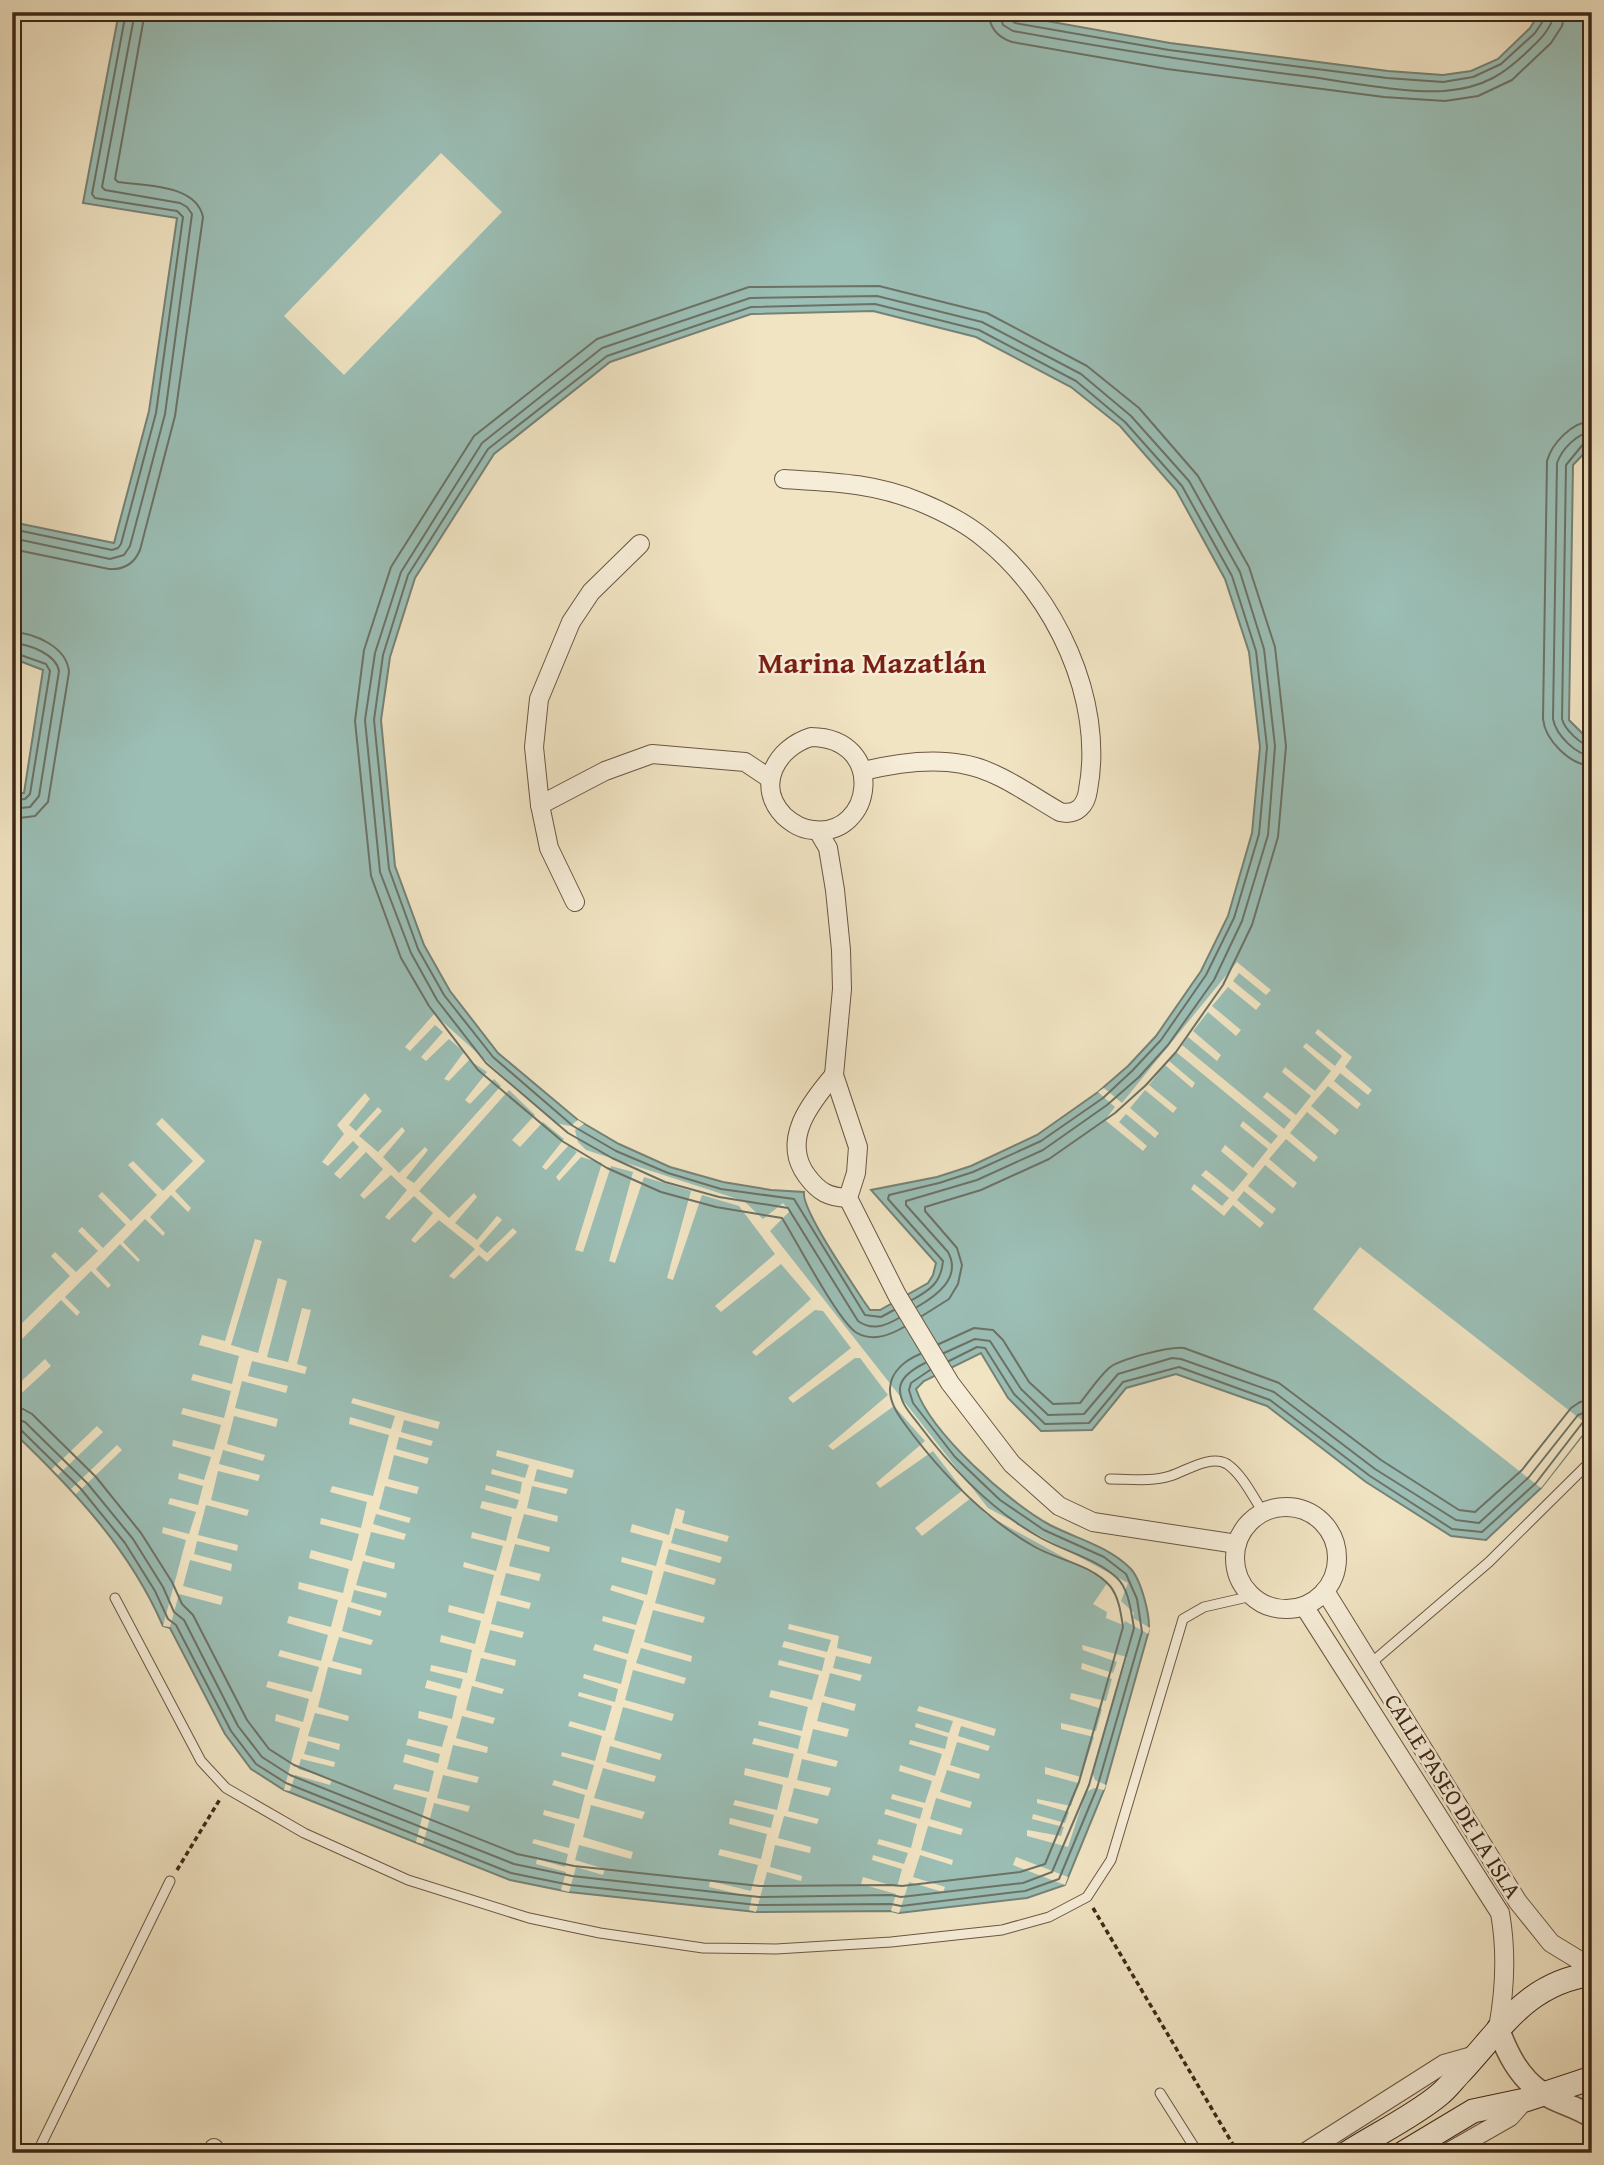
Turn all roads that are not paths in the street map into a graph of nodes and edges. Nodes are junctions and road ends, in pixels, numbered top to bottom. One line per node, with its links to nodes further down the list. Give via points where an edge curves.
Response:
1 (784, 479): 3 (street, via 849,482 887,490 922,503 985,539 1051,614 1072,657 1086,702 1091,740 1089,784 1086,801 1069,814 990,773 961,764 890,765)
2 (640, 544): 5 (street, via 591,592 571,622 539,699 534,747)
3 (863, 771): 4 (street, via 847,748 811,737 788,748); 6 (street, via 863,793 852,816)
4 (769, 778): 5 (street, via 746,761 652,754 605,771); 6 (street, via 780,811 797,825)
5 (540, 805): 7 (street, via 549,848)
6 (818, 831): 8 (street, via 828,848 841,950)
7 (575, 902)
8 (834, 1075): 9 (street, via 858,1147); 9 (street, via 803,1117 796,1149 802,1169 818,1191)
9 (848, 1198): 13 (street, via 897,1295 950,1382 1012,1464 1059,1506 1093,1522)
10 (1592, 1460): 18 (lane, via 1489,1562)
11 (1110, 1479): 12 (lane, via 1160,1478 1220,1460 1239,1477)
12 (1263, 1512): 13 (street, via 1244,1529); 14 (street, via 1286,1507 1303,1510 1328,1529 1337,1560)
13 (1237, 1544): 15 (street, via 1237,1572)
14 (1325, 1591): 17 (street); 18 (street, CALLE PASEO DE LA ISLA)
15 (1252, 1596): 16 (lane, via 1204,1607 1183,1619 1111,1860 1087,1897 1049,1917 1002,1930 776,1950 703,1948 528,1918 408,1880 304,1833 226,1788 201,1761); 17 (street, via 1277,1609)
16 (115, 1598)
17 (1304, 1606): 21 (street, CALLE PASEO DE LA ISLA)
18 (1370, 1664): 20 (street, CALLE PASEO DE LA ISLA)
19 (170, 1881): 30 (lane)
20 (1518, 1902): 21 (street); 22 (street, CALLE PASEO DE LA ISLA, via 1551,1943)
21 (1500, 1913): 24 (street, CALLE PASEO DE LA ISLA, via 1505,1966)
22 (1592, 1968)
23 (1592, 1974): 24 (main road, via 1534,1994)
24 (1498, 2028): 25 (main road); 28 (street)
25 (1476, 2055): 32 (street, via 1444,2064); 33 (main road, via 1439,2095)
26 (1592, 2078): 28 (main road)
27 (1160, 2092): 31 (lane)
28 (1534, 2097): 29 (street); 34 (main road, via 1473,2111); 35 (street, via 1510,2118)
29 (1592, 2117)
30 (37, 2153)
31 (1198, 2153)
32 (1304, 2153)
33 (1347, 2153)
34 (1403, 2153)
35 (1447, 2153)

